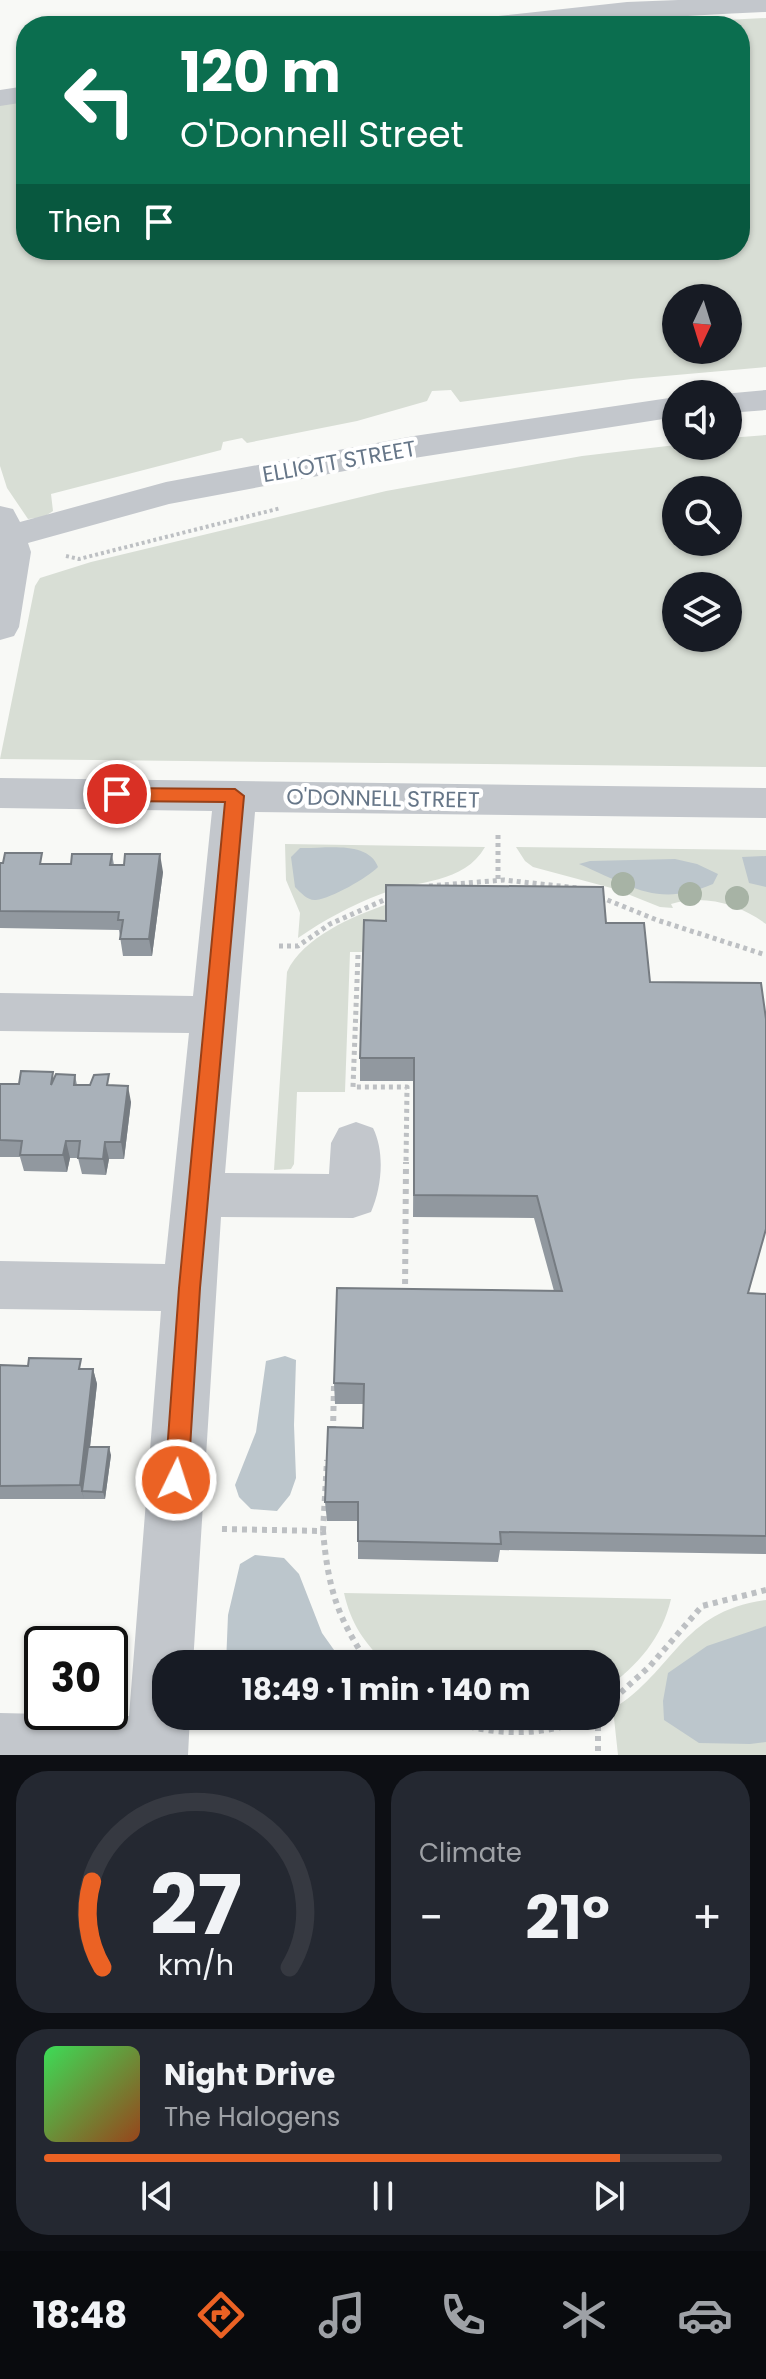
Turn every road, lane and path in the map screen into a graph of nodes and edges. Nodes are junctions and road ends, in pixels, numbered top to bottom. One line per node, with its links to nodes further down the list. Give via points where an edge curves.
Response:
1 (766, 4): 2 (street)
2 (572, 16)
3 (766, 400): 4 (street)
4 (742, 402)
5 (662, 409): 7 (street, ELLIOTT STREET, via 414,447 166,493)
6 (290, 506): 7 (path, via 79,559)
7 (5, 532): 8 (street, via 12,552)
8 (0, 627)
9 (0, 793): 10 (street, O'DONNELL STREET)
10 (235, 796): 11 (street, O'DONNELL STREET); 22 (street)
11 (766, 803)
12 (498, 826): 13 (path)
13 (498, 879): 14 (path); 17 (path, via 581,889)
14 (417, 888)
15 (594, 894): 20 (path)
16 (395, 895): 18 (path, via 330,924 298,946)
17 (580, 900)
18 (279, 946)
19 (358, 955): 27 (path, via 353,1087 407,1087)
20 (766, 955)
21 (0, 1012): 22 (street)
22 (214, 1015): 24 (street)
23 (356, 1143): 24 (street, via 353,1196)
24 (198, 1195): 26 (street)
25 (0, 1285): 26 (street)
26 (189, 1288): 38 (street)
27 (405, 1308)
28 (335, 1369): 29 (path)
29 (333, 1437)
30 (328, 1445): 32 (path)
31 (213, 1529): 32 (path)
32 (323, 1531): 34 (path, via 327,1587 340,1624)
33 (766, 1590): 35 (path, via 702,1606)
34 (359, 1650)
35 (620, 1693)
36 (596, 1730): 39 (path)
37 (0, 1744): 38 (street)
38 (158, 1751)
39 (598, 1755)

